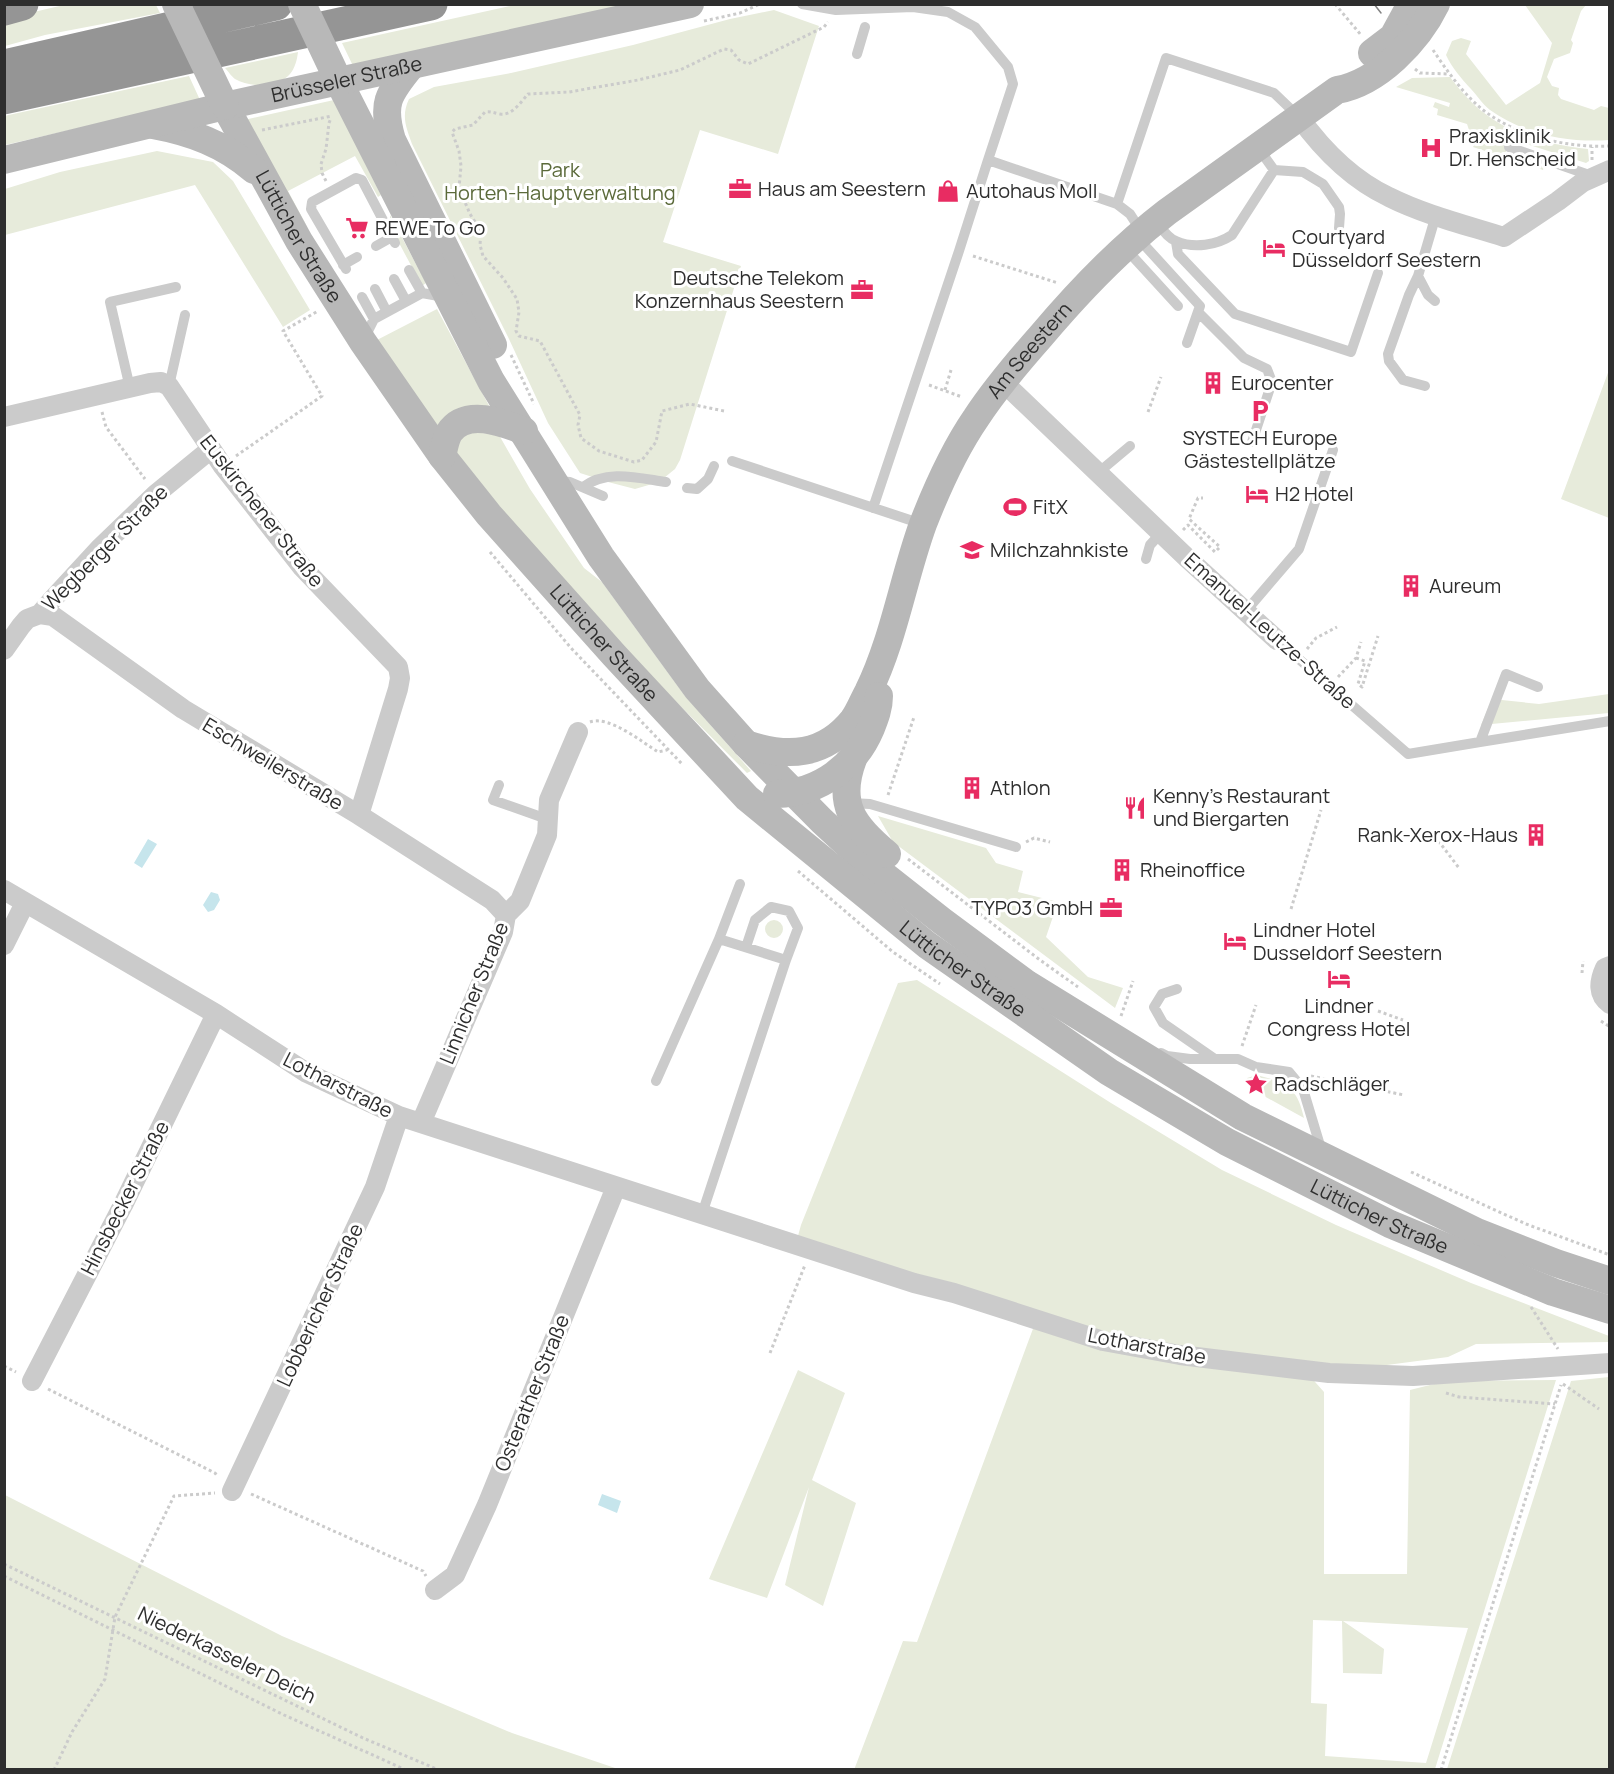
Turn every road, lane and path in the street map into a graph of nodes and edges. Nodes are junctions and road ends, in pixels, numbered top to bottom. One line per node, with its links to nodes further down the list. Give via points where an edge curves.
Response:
1 (22, 4): 12 (highway)
2 (176, 4): 25 (main road, Lütticher Straße, bridge)
3 (276, 4): 18 (highway)
4 (302, 4): 22 (main road, Lütticher Straße, bridge)
5 (431, 4): 24 (highway)
6 (690, 4): 19 (main road, Brüsseler Straße)
7 (802, 4): 13 (lane)
8 (1335, 4): 15 (path)
9 (1411, 4): 23 (main road, Am Seestern, via 1393,37 1347,71)
10 (1436, 4): 23 (main road, Am Seestern, via 1427,23 1399,54 1356,86)
11 (859, 7): 13 (lane); 33 (lane, via 913,7 948,12 975,27 998,52 1008,67 1012,84)
12 (4, 9)
13 (836, 10): 77 (path, via 824,27 748,64 724,49 680,70 638,80 568,92 528,94 510,113 485,112 473,125 452,132 461,166 459,188 481,231 483,256 517,299 519,336 540,341 557,372 580,415 581,438 598,451 634,462 642,460 656,442 662,411 690,404)
14 (865, 27): 17 (lane)
15 (1367, 41)
16 (1433, 50): 21 (path)
17 (857, 54)
18 (4, 66)
19 (411, 66): 22 (main road, Brüsseler Straße); 80 (main road, via 387,100 390,134)
20 (1412, 68): 21 (path, via 1420,73)
21 (1449, 74): 29 (path, via 1486,112 1512,128 1568,143)
22 (339, 82): 25 (main road, Brüsseler Straße); 38 (main road, Lütticher Straße)
23 (1337, 90): 26 (main road, Am Seestern)
24 (4, 98)
25 (225, 106): 27 (main road, Brüsseler Straße); 28 (main road, Lütticher Straße)
26 (1299, 117): 30 (main road, Am Seestern); 39 (lane, via 1274,93 1166,58); 40 (street, via 1325,149 1362,181 1388,197)
27 (149, 125): 32 (main road, Brüsseler Straße); 37 (main road, via 209,140)
28 (239, 134): 35 (path, via 332,116); 37 (main road, Lütticher Straße)
29 (1610, 146)
30 (1258, 147): 34 (lane); 42 (main road, Am Seestern)
31 (1509, 147): 36 (lane)
32 (4, 160)
33 (988, 160): 39 (lane); 46 (lane, via 971,230)
34 (1274, 170): 41 (lane, via 1303,172 1323,184 1339,207); 44 (lane, via 1232,235 1207,245)
35 (322, 173)
36 (1601, 173): 40 (street, via 1504,237)
37 (263, 177): 43 (main road, Lütticher Straße)
38 (386, 202): 43 (lane, via 356,178 312,202); 45 (lane, via 394,240); 55 (main road, Lütticher Straße)
39 (1117, 204): 42 (lane, via 1130,214)
40 (1436, 215): 50 (lane)
41 (1339, 228)
42 (1140, 234): 44 (lane, via 1168,236); 54 (main road, Am Seestern); 59 (lane); 61 (lane, via 1200,306)
43 (314, 241): 47 (lane, via 345,267); 64 (main road, Lütticher Straße)
44 (1176, 242): 49 (lane, via 1178,254 1235,314 1351,352)
45 (376, 246)
46 (959, 251): 54 (path); 69 (lane, via 955,273)
47 (357, 257)
48 (409, 270): 55 (lane)
49 (1378, 273)
50 (1418, 276): 58 (lane); 72 (lane, via 1388,354 1389,362 1403,380)
51 (394, 279): 57 (lane)
52 (176, 286): 73 (lane, via 110,302)
53 (375, 289): 60 (lane)
54 (1079, 290): 70 (main road, Am Seestern)
55 (434, 295): 57 (lane); 80 (main road, Lütticher Straße, via 491,381)
56 (362, 297): 64 (lane)
57 (406, 301): 60 (lane)
58 (1435, 301)
59 (1178, 306)
60 (387, 312): 64 (lane)
61 (1198, 312): 65 (lane); 81 (lane, via 1244,358 1267,369 1272,382)
62 (311, 314): 87 (path, via 283,331 322,396)
63 (184, 315): 71 (lane)
64 (368, 330): 85 (main road, Lütticher Straße)
65 (1187, 343)
66 (508, 346): 80 (path)
67 (951, 370): 74 (path)
68 (1161, 377): 78 (path)
69 (915, 381): 74 (path); 98 (lane)
70 (1002, 381): 76 (main road, Am Seestern); 90 (street, Emanuel-Leutze-Straße)
71 (169, 386): 73 (street, via 161,382); 83 (street, Euskirchener Straße)
72 (1425, 386)
73 (130, 388): 75 (street)
74 (945, 390): 76 (path)
75 (98, 396): 79 (street); 95 (path, via 106,427)
76 (984, 406): 100 (main road, Am Seestern, via 944,474)
77 (724, 411)
78 (1148, 412)
79 (4, 417)
80 (530, 420): 85 (main road, via 464,420 450,432); 91 (main road, Lütticher Straße)
81 (1252, 442): 89 (path, via 1248,454)
82 (1130, 446): 90 (lane)
83 (211, 449): 87 (street, Euskirchener Straße); 95 (street, Wegberger Straße)
84 (1333, 450): 104 (lane, via 1299,549)
85 (442, 456): 123 (main road, Lütticher Straße, via 496,524)
86 (732, 461): 98 (lane)
87 (222, 465): 129 (street, Euskirchener Straße, via 302,567 398,667 398,689)
88 (714, 466): 94 (lane, via 697,489)
89 (1287, 466)
90 (1099, 472): 102 (street, Emanuel-Leutze-Straße)
91 (555, 482): 93 (lane, via 566,481); 120 (main road, Lütticher Straße, via 656,633 697,689)
92 (666, 482): 93 (lane, via 619,475 593,480)
93 (583, 488): 96 (lane)
94 (687, 488)
95 (156, 494): 105 (street, Wegberger Straße)
96 (603, 496)
97 (1203, 498): 99 (path, via 1198,498)
98 (873, 508): 100 (lane)
99 (1190, 519): 101 (path); 101 (path, via 1220,547 1215,552)
100 (923, 524): 113 (main road, Am Seestern)
101 (1188, 525): 102 (path)
102 (1167, 538): 103 (lane, via 1150,545); 104 (street, Emanuel-Leutze-Straße)
103 (1146, 559)
104 (1246, 611): 109 (street, Emanuel-Leutze-Straße)
105 (40, 614): 111 (street, Wegberger Straße, via 27,619); 129 (street, Eschweilerstraße, via 53,616 183,709)
106 (1337, 627): 108 (path)
107 (1378, 636): 112 (path, via 1362,687 1358,684 1365,661)
108 (1316, 638)
109 (1277, 640): 114 (lane, Emanuel-Leutze-Straße)
110 (1360, 642): 112 (path)
111 (4, 650)
112 (1356, 658): 114 (path)
113 (879, 670): 120 (main road, via 855,718 842,733 820,746 800,753 783,753); 122 (main road, via 879,704 865,741)
114 (1331, 685): 119 (lane, Emanuel-Leutze-Straße, via 1408,754)
115 (1538, 687): 119 (lane, via 1506,674)
116 (914, 717): 127 (path)
117 (1610, 722): 119 (lane, Emanuel-Leutze-Straße)
118 (578, 732): 121 (path, via 585,724 606,721 658,752); 130 (street, Linnicher Straße, via 549,800)
119 (1480, 742)
120 (746, 744): 125 (main road, Lütticher Straße)
121 (667, 750)
122 (853, 759): 125 (main road, via 820,784); 126 (main road, via 846,784)
123 (725, 776): 125 (main road, via 743,775 756,788 779,795); 168 (main road, Lütticher Straße, via 801,844 927,945 1109,1072 1227,1142 1390,1224 1553,1292)
124 (499, 785): 130 (lane, via 493,800)
125 (795, 793): 151 (main road, Lütticher Straße, via 871,865 1017,977)
126 (847, 803): 127 (lane); 151 (main road, via 859,828 873,843 1053,985)
127 (883, 808): 133 (lane)
128 (1321, 810): 138 (path)
129 (359, 815): 139 (street, Eschweilerstraße, via 492,900)
130 (547, 819): 139 (street, Linnicher Straße, via 547,835 520,901)
131 (1426, 838): 134 (path, via 1440,843)
132 (1050, 842): 133 (path, via 1034,838)
133 (1016, 847)
134 (1459, 868)
135 (740, 884): 140 (lane)
136 (4, 890): 137 (street, Lotharstraße)
137 (26, 903): 141 (street); 150 (street, Lotharstraße)
138 (1291, 909)
139 (506, 915): 161 (street, Linnicher Straße)
140 (719, 939): 142 (lane); 158 (lane)
141 (4, 945)
142 (746, 947): 143 (lane); 143 (lane, via 755,920 771,907 789,911 798,928)
143 (786, 960): 164 (lane)
144 (1610, 966): 147 (street, via 1600,978 1600,988)
145 (1133, 981): 152 (path)
146 (1177, 989): 155 (lane, via 1162,994 1154,1007 1163,1023)
147 (1610, 1004)
148 (1256, 1005): 156 (path)
149 (1378, 1011): 153 (path)
150 (216, 1014): 160 (street, Lotharstraße, via 307,1073); 173 (street, Hinsbecker Straße)
151 (1074, 1014): 154 (main road, Lütticher Straße)
152 (1121, 1017)
153 (1403, 1020)
154 (1141, 1046): 155 (lane, via 1167,1056); 162 (main road, Lütticher Straße, via 1243,1117)
155 (1215, 1059): 156 (lane)
156 (1238, 1059): 162 (lane, via 1256,1067 1289,1072 1303,1089)
157 (1315, 1077): 159 (path)
158 (656, 1081)
159 (1404, 1095)
160 (399, 1116): 161 (street, Lotharstraße); 176 (street, Lobbericher Straße, via 375,1187)
161 (421, 1123): 163 (street, Lotharstraße)
162 (1324, 1158): 166 (main road, Lütticher Straße, via 1477,1232)
163 (616, 1186): 164 (street, Lotharstraße); 179 (street, Osterather Straße, via 487,1505 455,1575)
164 (702, 1214): 165 (street, Lotharstraße)
165 (811, 1250): 169 (path); 172 (street, Lotharstraße, via 1103,1341 1180,1355 1329,1373)
166 (1610, 1281)
167 (1527, 1302): 171 (path)
168 (1610, 1310)
169 (770, 1353)
170 (1610, 1363): 171 (street, Lotharstraße)
171 (1565, 1374): 172 (street, Lotharstraße); 174 (path); 175 (path)
172 (1413, 1376): 174 (path, via 1433,1390 1459,1397)
173 (32, 1381)
174 (1555, 1404): 185 (path)
175 (1599, 1409)
176 (232, 1491): 180 (path, via 174,1496)
177 (4, 1564): 180 (path, Niederkasseler Deich)
178 (4, 1576): 181 (path, Niederkasseler Deich)
179 (435, 1590)
180 (115, 1617): 181 (path); 184 (path, Niederkasseler Deich, via 363,1738)
181 (114, 1629): 182 (path, via 105,1679); 183 (path, Niederkasseler Deich, via 284,1715)
182 (54, 1770)
183 (406, 1770)
184 (439, 1770)
185 (1441, 1770)

